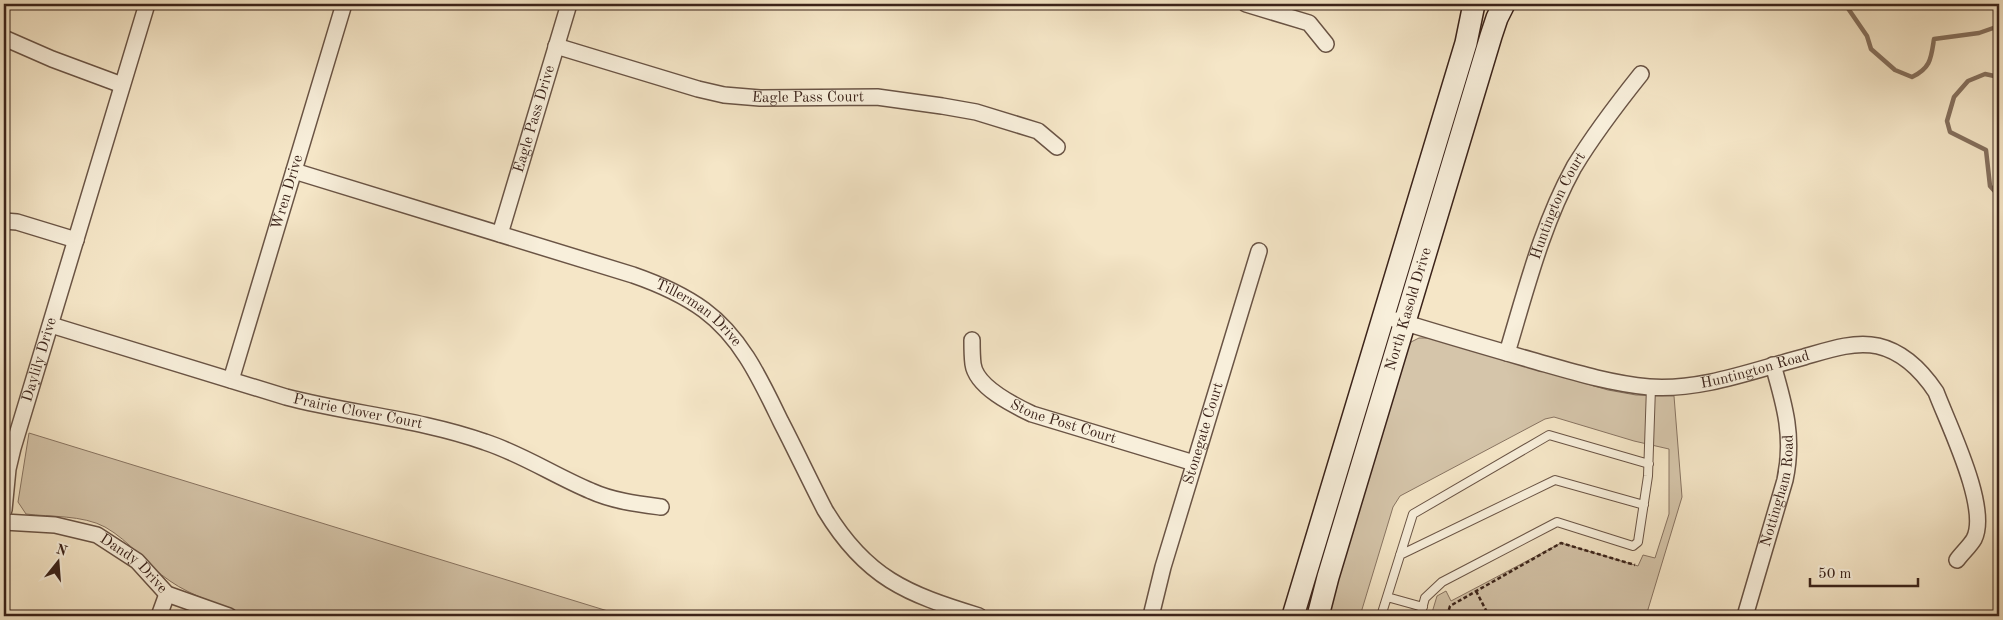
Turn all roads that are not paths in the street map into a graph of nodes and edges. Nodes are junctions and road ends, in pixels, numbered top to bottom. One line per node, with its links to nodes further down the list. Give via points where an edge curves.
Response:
1 (147, 4): 11 (street, Daylily Drive)
2 (344, 4): 13 (street, Wren Drive)
3 (569, 4): 9 (street, Eagle Pass Drive)
4 (1246, 4): 8 (street, via 1309,23)
5 (1474, 4): 18 (main road, North Kasold Drive, via 1466,43)
6 (1504, 4): 19 (main road, North Kasold Drive, via 1491,36)
7 (4, 38): 11 (street)
8 (1326, 44)
9 (556, 46): 12 (street, Eagle Pass Court, via 724,94 760,98 877,97 959,109 1038,131); 15 (street, Eagle Pass Drive)
10 (1641, 74): 22 (street, Huntington Court, via 1602,124 1574,168 1555,207 1539,247)
11 (122, 85): 16 (street, Daylily Drive)
12 (1057, 147)
13 (294, 171): 15 (street, Tillerman Drive); 24 (street, Wren Drive)
14 (4, 221): 16 (street)
15 (500, 234): 39 (street, Tillerman Drive, via 660,284 682,294 706,311 725,329 756,370 825,510 855,551 887,579 908,591 932,602)
16 (76, 240): 20 (street, Daylily Drive)
17 (1258, 251): 26 (street, Stonegate Court)
18 (1383, 316): 19 (street, Huntington Road); 41 (main road, North Kasold Drive)
19 (1405, 323): 22 (street, Huntington Road); 42 (main road, North Kasold Drive)
20 (50, 325): 24 (street, Prairie Clover Court); 30 (street, Daylily Drive, via 8,469)
21 (972, 340): 26 (street, Stone Post Court, via 973,366 980,378 1012,404 1032,414)
22 (1507, 353): 25 (street, Huntington Road, via 1599,380)
23 (1773, 365): 25 (street, Huntington Road, via 1698,384); 33 (street, Huntington Road, via 1861,344 1879,346 1896,353 1926,376 1936,392 1975,496 1978,517 1974,538); 45 (street, Nottingham Road, via 1790,435 1790,459)
24 (231, 380): 29 (street, Prairie Clover Court, via 322,407 454,432 516,454 592,492 625,502)
25 (1651, 387): 27 (lane)
26 (1194, 463): 40 (street, Stonegate Court)
27 (1649, 464): 28 (lane); 32 (lane, via 1549,435 1413,514)
28 (1644, 505): 32 (lane, via 1555,480); 36 (lane, via 1638,542 1633,546 1557,522 1442,582 1425,598)
29 (661, 507)
30 (4, 510)
31 (4, 522): 34 (street, Dandy Drive, via 55,524 97,535 137,561)
32 (1400, 555): 35 (lane)
33 (1957, 560)
34 (168, 594): 37 (street); 38 (street, Dandy Drive)
35 (1387, 597): 36 (lane); 43 (lane)
36 (1422, 606): 44 (lane)
37 (159, 616)
38 (229, 616)
39 (980, 616)
40 (1151, 616)
41 (1293, 616)
42 (1318, 616)
43 (1381, 616)
44 (1420, 616)
45 (1745, 616)

